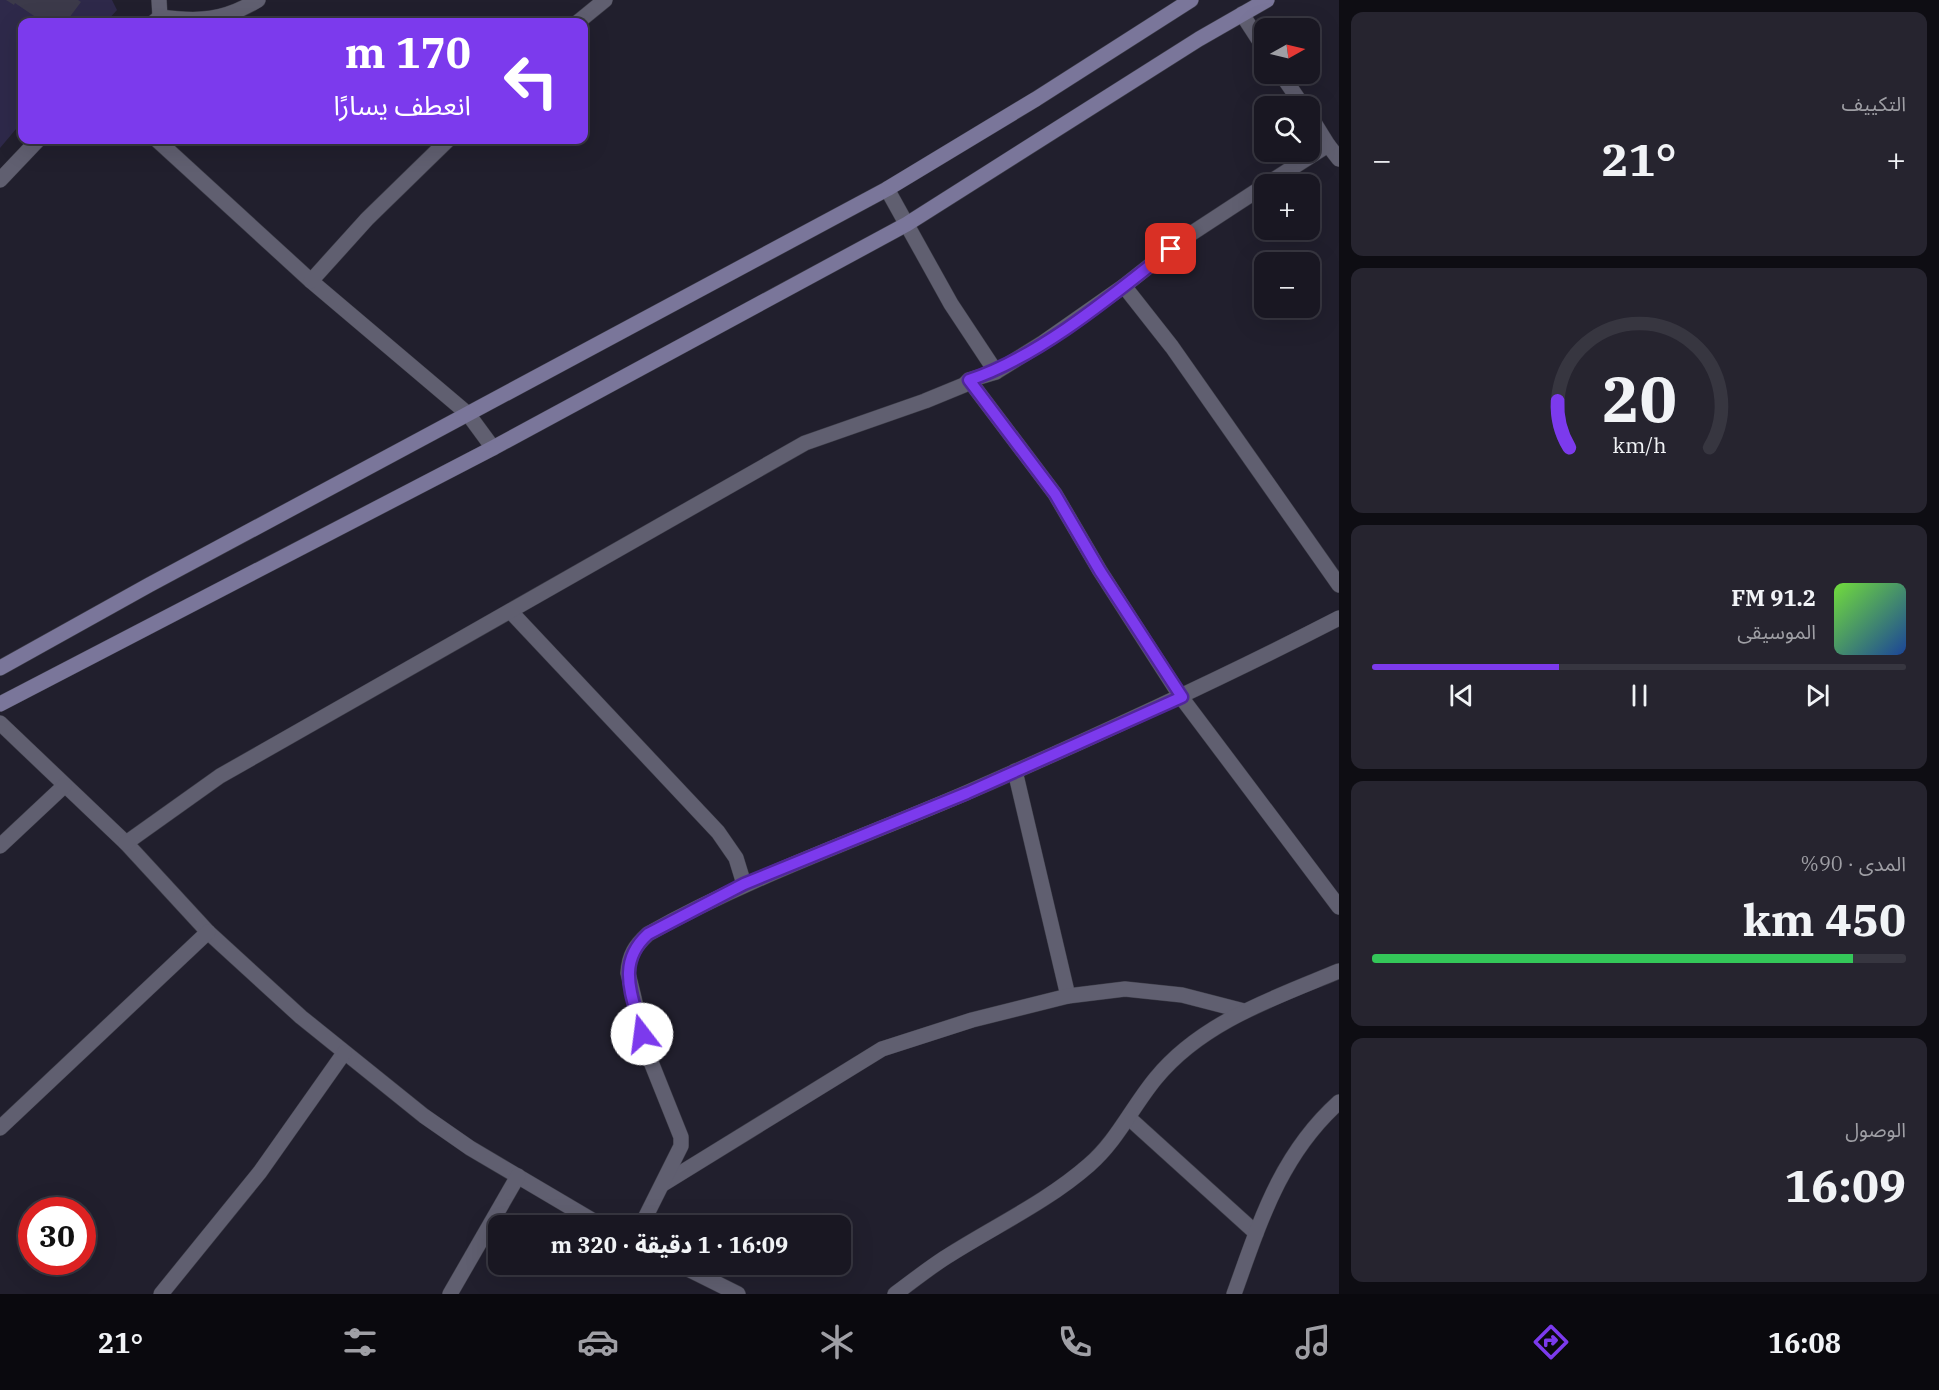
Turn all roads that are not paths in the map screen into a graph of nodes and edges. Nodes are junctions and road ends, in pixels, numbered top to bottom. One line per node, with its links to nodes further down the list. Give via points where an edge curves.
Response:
1 (159, 0): 7 (street)
2 (257, 0): 8 (street, via 229,15)
3 (605, 0): 9 (street)
4 (1191, 0): 19 (street)
5 (1267, 0): 6 (street)
6 (1242, 14): 10 (street); 21 (street)
7 (157, 18)
8 (212, 18)
9 (583, 18)
10 (1254, 33)
11 (1320, 132): 15 (street)
12 (34, 144): 18 (street)
13 (161, 144): 22 (street)
14 (444, 144): 22 (street)
15 (1328, 145): 16 (street); 17 (street)
16 (1339, 159)
17 (1283, 174)
18 (0, 180)
19 (887, 189): 21 (street); 26 (street)
20 (1254, 193): 23 (street, via 1186,237)
21 (907, 224): 24 (street, via 951,304); 27 (street)
22 (311, 281): 26 (street)
23 (1124, 286): 24 (street); 28 (street, via 1172,347)
24 (996, 372): 25 (street)
25 (969, 380): 29 (street, via 925,401 805,443); 32 (street, via 1055,494)
26 (468, 414): 27 (street); 31 (street)
27 (493, 448): 33 (street)
28 (1339, 585)
29 (511, 612): 37 (street, via 220,776); 39 (street, via 718,832 736,858)
30 (1339, 618): 32 (street)
31 (0, 668)
32 (1182, 697): 35 (street); 40 (street)
33 (0, 704)
34 (0, 723): 36 (street)
35 (1015, 771): 39 (street); 43 (street)
36 (64, 786): 37 (street); 38 (street)
37 (126, 843): 41 (street)
38 (0, 846)
39 (744, 884): 50 (street, via 648,934 636,945 629,960 630,984 647,1052 681,1131 681,1146)
40 (1339, 907)
41 (208, 932): 45 (street); 48 (street)
42 (1339, 971): 44 (street)
43 (1068, 996): 44 (street, via 1103,990 1153,990); 50 (street, via 972,1020 882,1049)
44 (1244, 1011): 47 (street, via 1174,1058)
45 (344, 1053): 49 (street, via 424,1116); 55 (street, via 261,1173)
46 (1339, 1102): 53 (street, via 1302,1139)
47 (1129, 1118): 53 (street); 58 (street, via 1089,1165)
48 (0, 1128)
49 (518, 1176): 51 (street); 56 (street)
50 (663, 1184): 52 (street)
51 (584, 1215)
52 (647, 1215)
53 (1256, 1233): 59 (street)
54 (700, 1275): 57 (street)
55 (161, 1294)
56 (450, 1294)
57 (738, 1294)
58 (895, 1294)
59 (1234, 1294)

